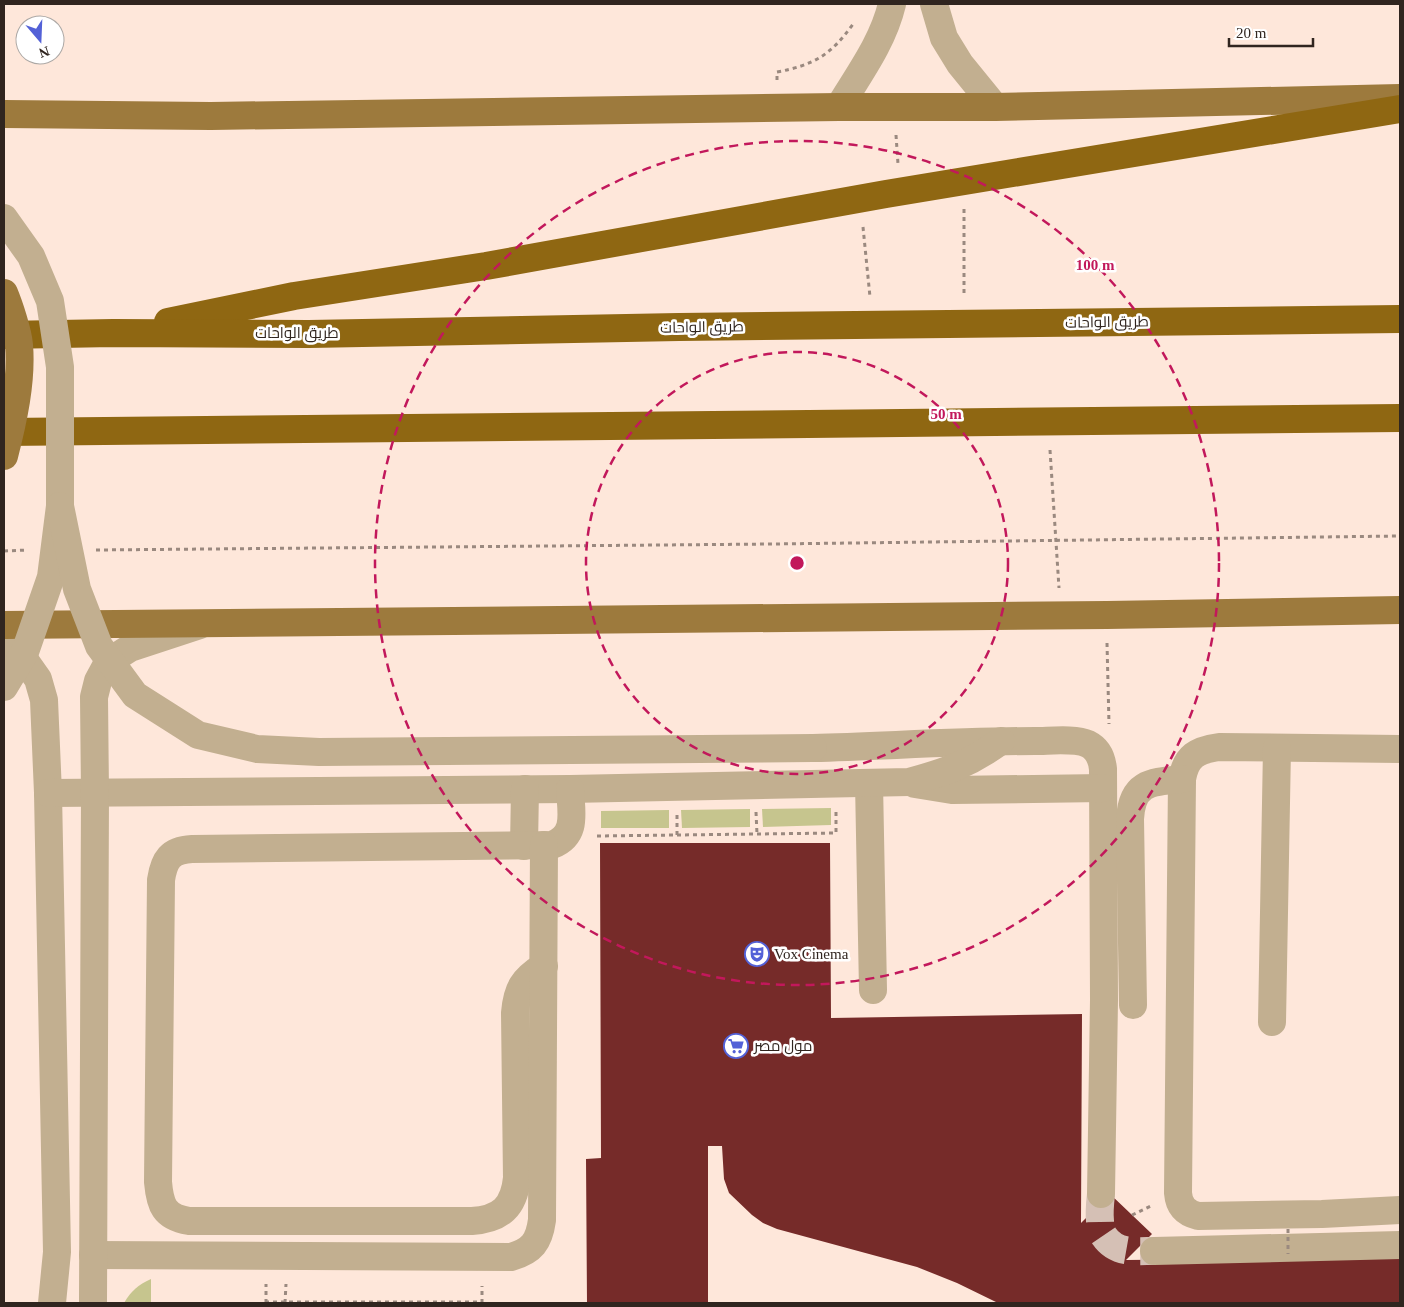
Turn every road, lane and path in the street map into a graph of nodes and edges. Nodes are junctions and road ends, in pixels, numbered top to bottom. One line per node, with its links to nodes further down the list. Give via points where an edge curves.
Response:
1 (892, 4): 5 (street, via 877,43)
2 (934, 4): 7 (street, via 944,38 960,64)
3 (855, 20): 8 (path, via 829,52 795,69 777,72)
4 (1400, 98): 7 (main road)
5 (839, 107): 6 (main road); 8 (main road)
6 (893, 107): 7 (main road); 12 (path)
7 (995, 107)
8 (779, 108): 10 (main road, via 211,116)
9 (1400, 109): 11 (highway)
10 (4, 114)
11 (964, 181): 12 (highway); 17 (path)
12 (900, 192): 13 (highway)
13 (860, 199): 18 (path); 19 (highway, via 486,266 294,296)
14 (4, 218): 25 (street, bridge, via 31,256 50,302 60,367)
15 (4, 293): 24 (main road, bridge, via 20,344 17,392)
16 (1400, 320): 17 (highway, طريق الواحات)
17 (964, 324): 18 (highway, طريق الواحات)
18 (873, 325): 19 (highway, طريق الواحات, via 309,334)
19 (113, 333): 20 (highway, طريق الواحات)
20 (4, 335)
21 (1400, 418): 22 (highway)
22 (1048, 422): 23 (highway); 27 (path)
23 (4, 432)
24 (4, 456)
25 (60, 506): 37 (street, bridge, via 51,577 25,652); 38 (street, bridge, via 77,589 99,646 135,695 198,734 257,749 319,752 813,748)
26 (1400, 536): 27 (path)
27 (1056, 540): 29 (path); 32 (path)
28 (34, 550): 30 (path)
29 (94, 550)
30 (4, 551)
31 (1400, 610): 33 (main road)
32 (1061, 615): 33 (main road); 34 (main road)
33 (1107, 615): 41 (path, via 1110,743)
34 (205, 624): 35 (main road); 47 (street, via 130,648 105,668 94,697)
35 (4, 625)
36 (4, 650): 48 (street, via 26,662 38,679 44,700)
37 (4, 687)
38 (1001, 741): 41 (street, via 1087,744 1099,754); 43 (street, via 958,767)
39 (1277, 748): 40 (street); 42 (street, via 1208,748 1197,752 1188,761); 55 (street)
40 (1400, 749)
41 (1103, 778): 43 (street, via 952,790); 56 (street)
42 (1182, 779): 54 (street, via 1150,783 1142,787 1132,802); 57 (street, via 1178,1192 1181,1206 1198,1216)
43 (908, 782): 44 (street)
44 (869, 783): 46 (street); 53 (street)
45 (525, 789): 46 (street); 47 (street); 51 (street)
46 (570, 789): 51 (street, via 571,824 565,838 552,846)
47 (95, 792): 48 (street); 62 (street)
48 (48, 793): 67 (street, via 57,1252)
49 (836, 803): 50 (path, via 836,833)
50 (589, 836)
51 (534, 846): 52 (street); 52 (street, via 192,849 173,854 166,861 161,880 158,1182 164,1209 179,1220 189,1222 472,1221 500,1214 510,1204 517,1178 516,1000 530,974)
52 (544, 966): 62 (street, via 542,1220 534,1245 523,1254 511,1258)
53 (873, 990)
54 (1133, 1005)
55 (1272, 1022)
56 (1101, 1194)
57 (1400, 1210)
58 (1288, 1229): 61 (path, bridge)
59 (1400, 1245): 60 (street)
60 (1154, 1250)
61 (1288, 1254)
62 (93, 1256): 68 (street)
63 (266, 1282): 65 (path)
64 (286, 1282): 69 (path)
65 (266, 1302): 69 (path)
66 (482, 1302): 69 (path)
67 (52, 1303)
68 (93, 1303)
69 (285, 1303)

